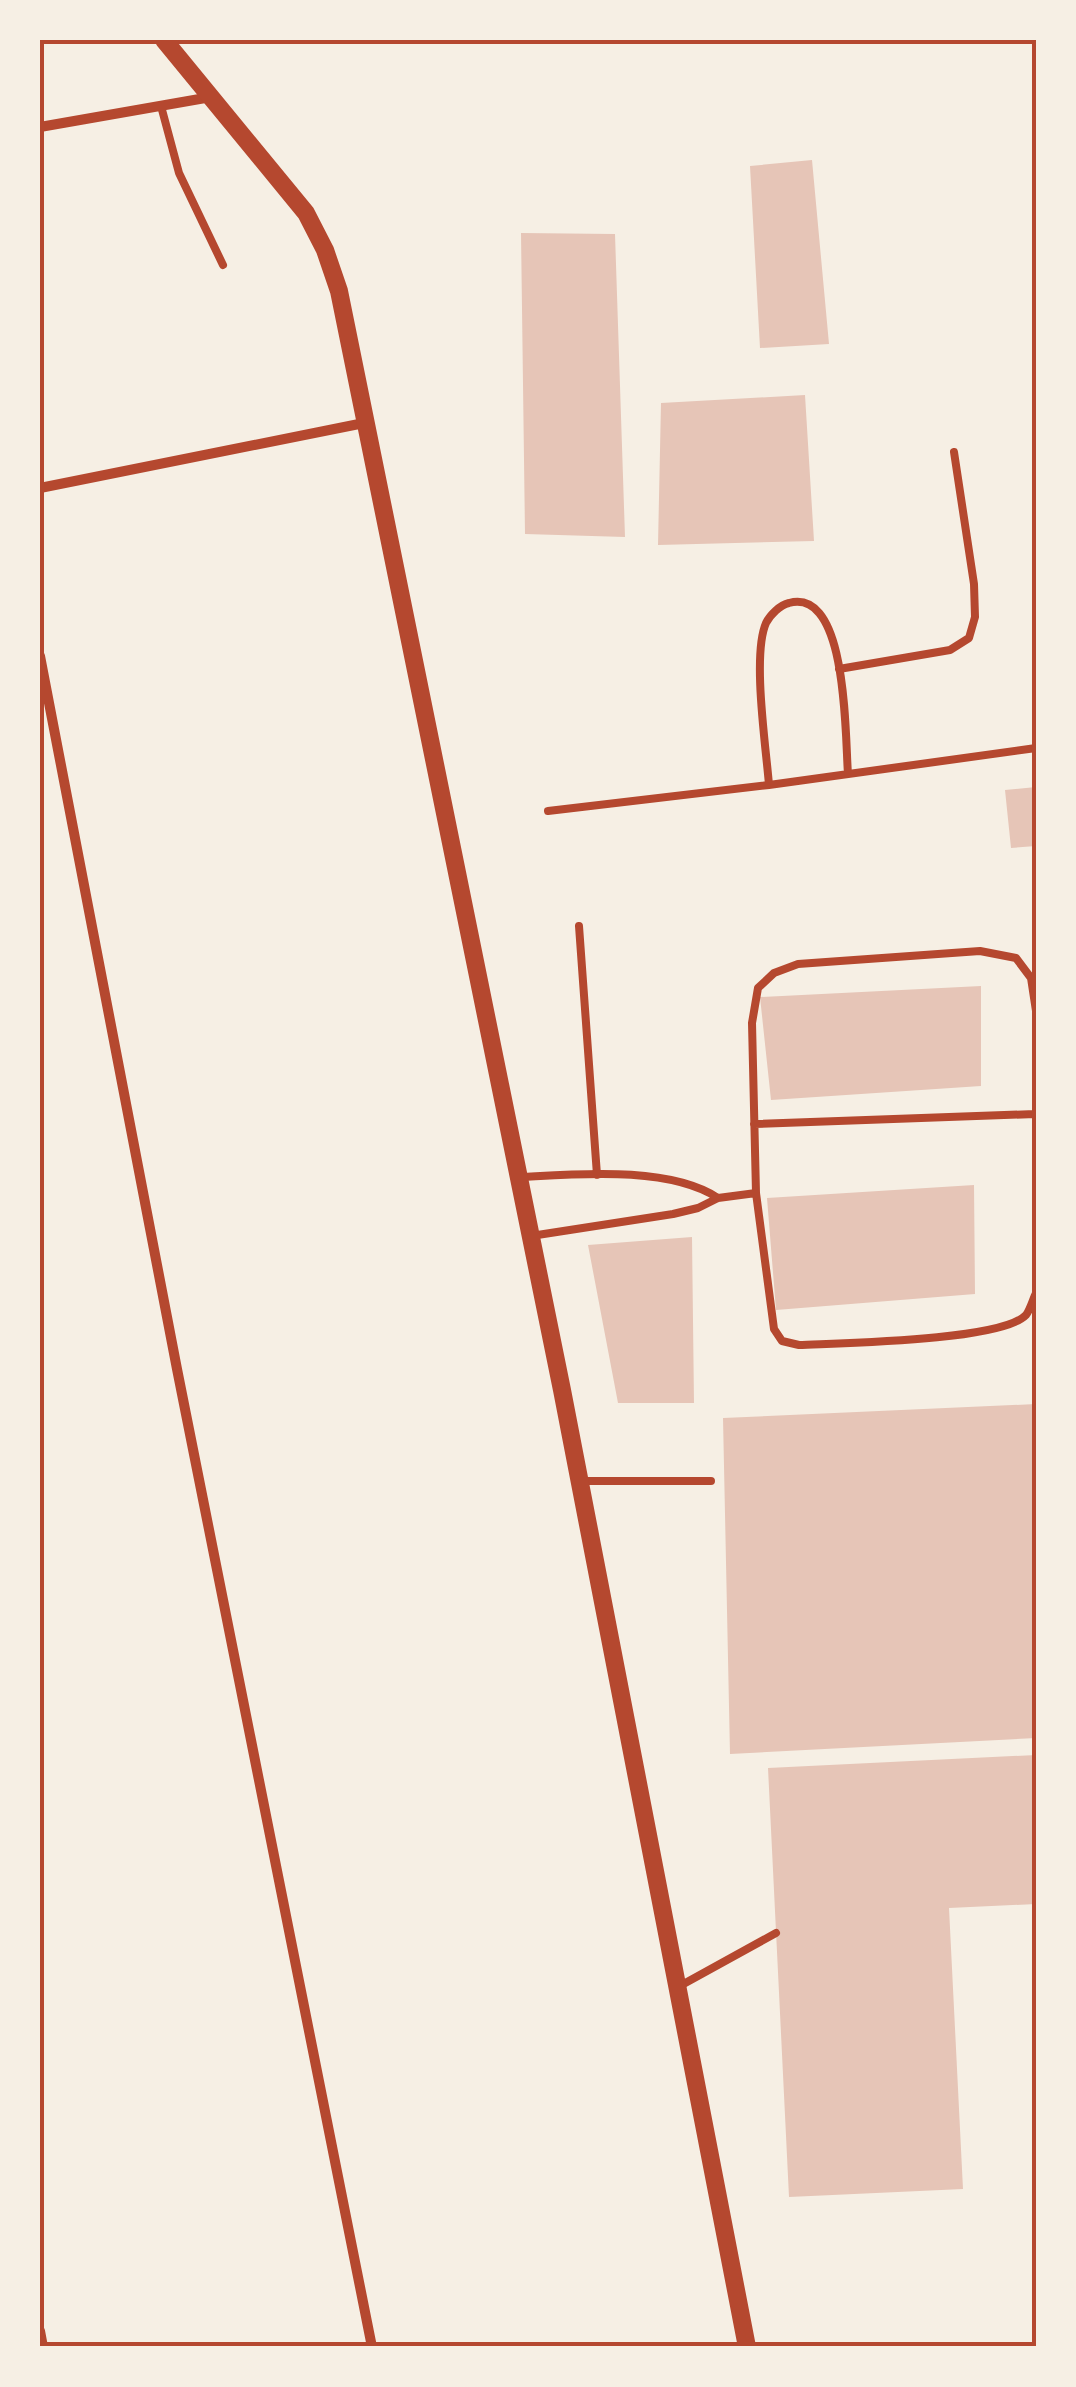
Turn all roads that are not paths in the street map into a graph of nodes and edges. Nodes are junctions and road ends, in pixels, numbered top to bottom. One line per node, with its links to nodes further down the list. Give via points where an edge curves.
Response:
1 (164, 40): 2 (street)
2 (210, 98): 3 (street); 6 (street, via 306,214 325,250)
3 (161, 106): 4 (street); 5 (lane, via 179,172)
4 (40, 127)
5 (223, 265)
6 (364, 423): 8 (street); 20 (street)
7 (954, 452): 10 (lane, via 974,584 969,638 950,650)
8 (40, 488)
9 (40, 656): 31 (street)
10 (839, 668): 12 (lane); 13 (lane, via 830,625 817,607 784,604 767,620 760,648)
11 (1036, 748): 12 (lane)
12 (848, 774): 13 (lane)
13 (769, 785): 14 (lane)
14 (548, 811)
15 (579, 926): 19 (lane)
16 (1035, 1114): 17 (lane); 17 (lane, via 1032,978 1016,958 980,952 798,964 774,973 758,988 752,1023); 18 (lane)
17 (754, 1124): 21 (lane)
18 (1036, 1170)
19 (597, 1174): 20 (lane); 22 (lane, via 674,1181)
20 (518, 1177): 23 (street)
21 (756, 1193): 22 (lane); 24 (lane, via 771,1315 782,1341 799,1346 996,1329 1025,1316)
22 (718, 1198): 23 (lane, via 674,1214)
23 (531, 1236): 25 (street)
24 (1036, 1293)
25 (580, 1480): 26 (lane); 28 (street)
26 (711, 1482)
27 (776, 1933): 28 (lane)
28 (678, 1987): 32 (street)
29 (40, 2331): 30 (street)
30 (43, 2347)
31 (372, 2347)
32 (747, 2347)

